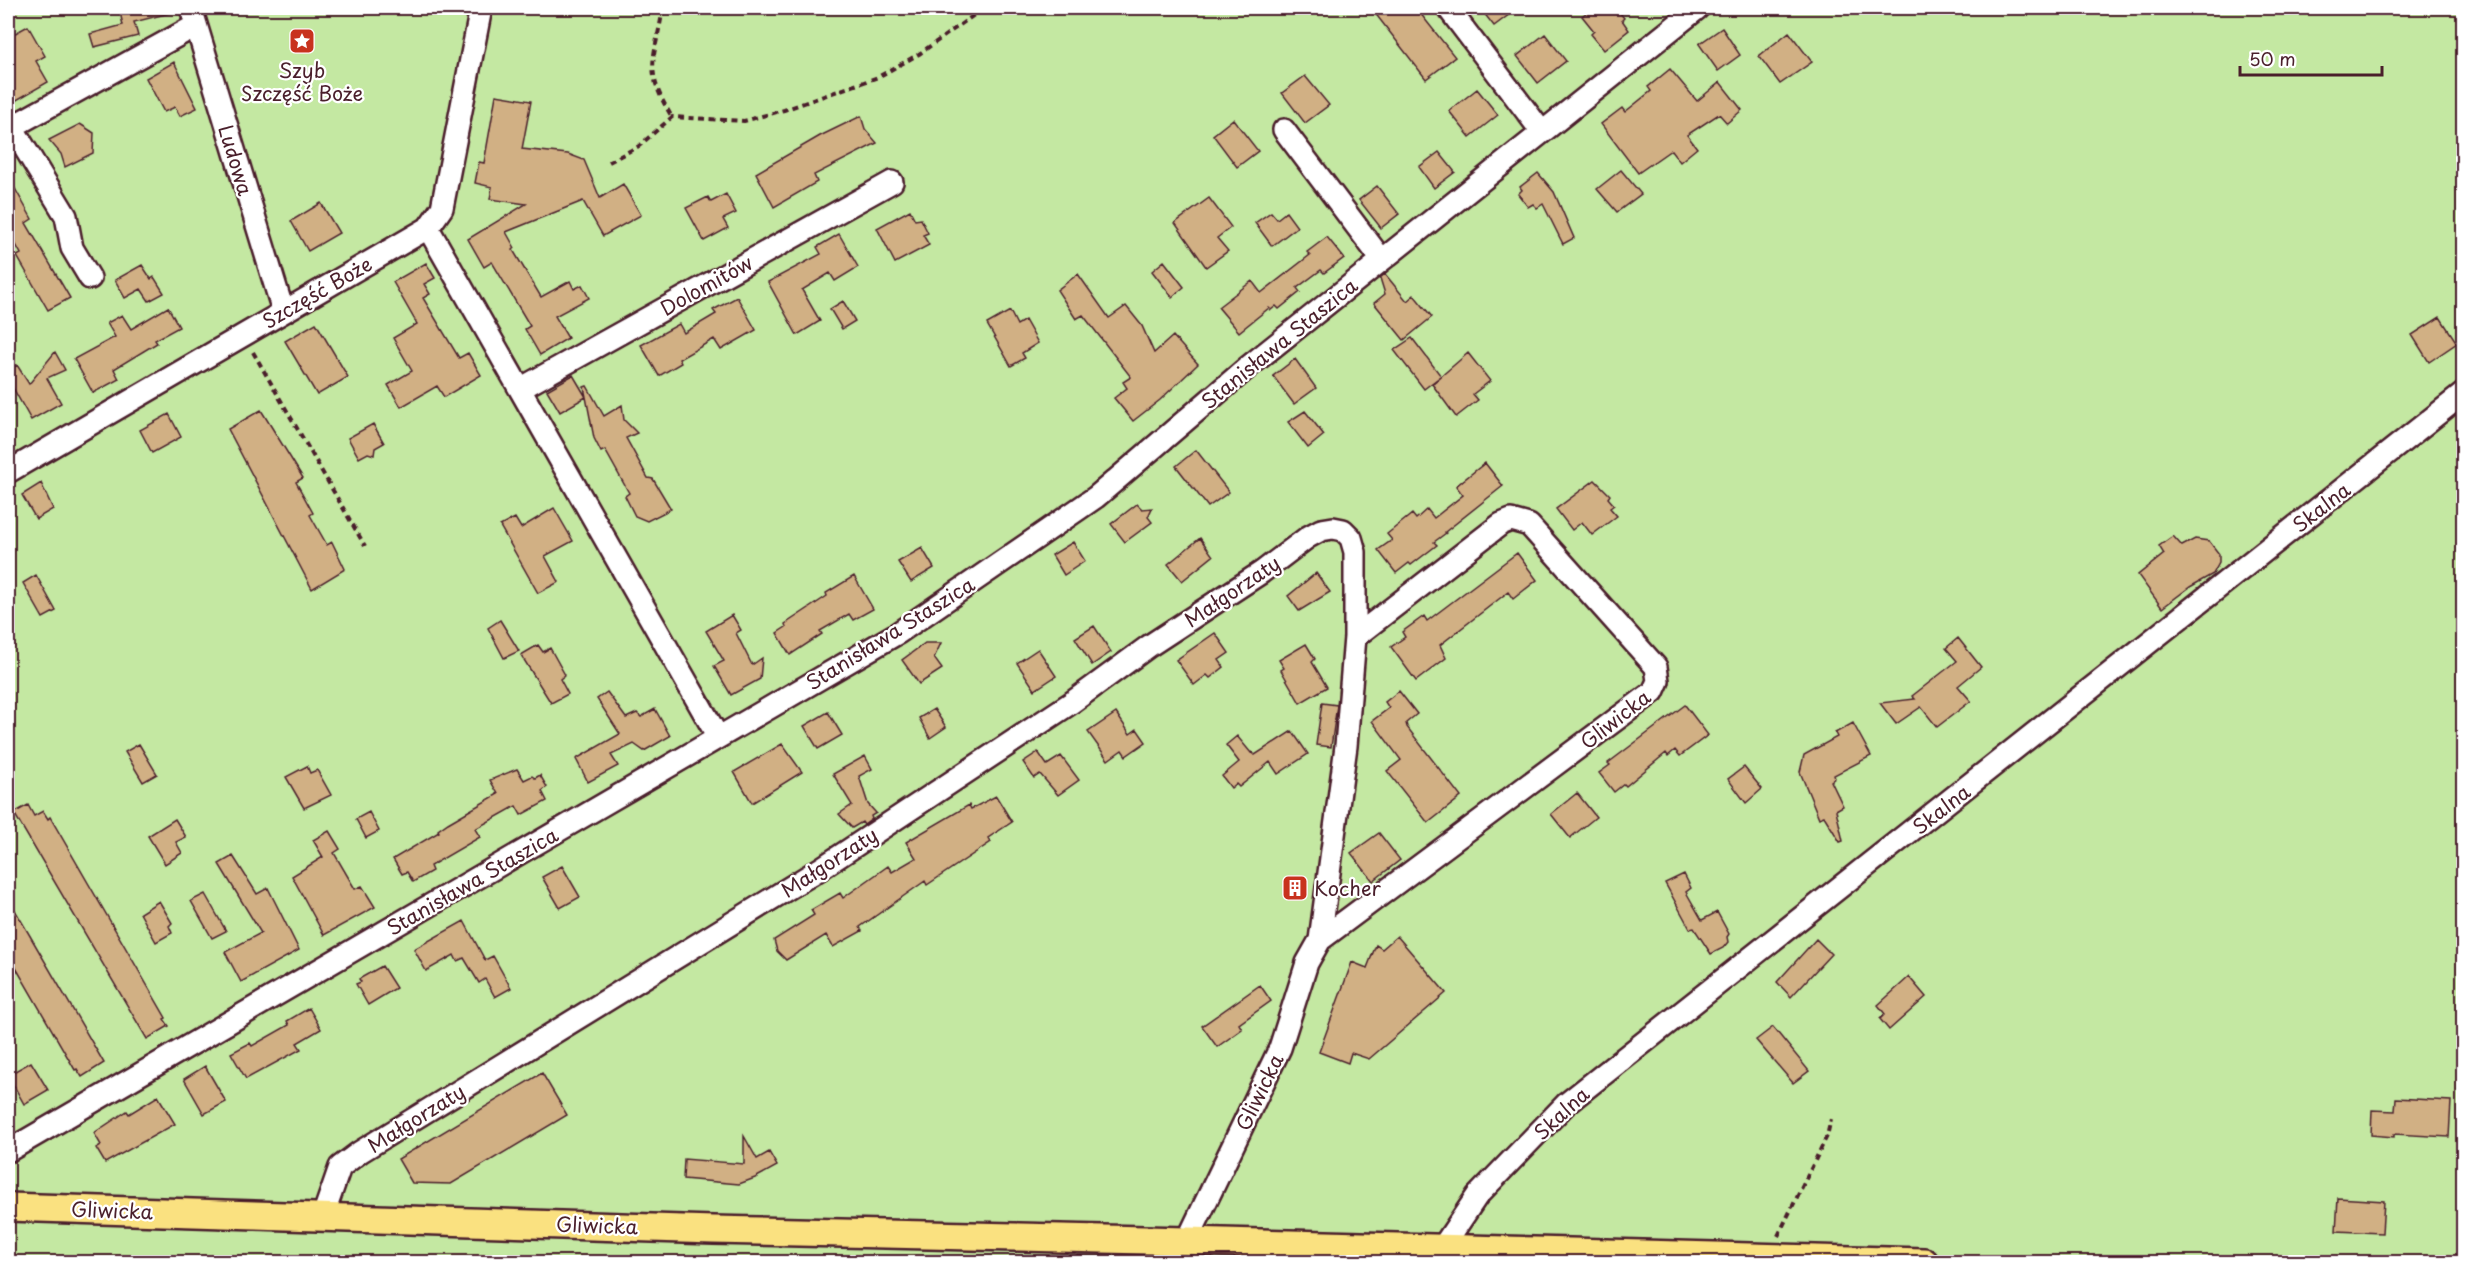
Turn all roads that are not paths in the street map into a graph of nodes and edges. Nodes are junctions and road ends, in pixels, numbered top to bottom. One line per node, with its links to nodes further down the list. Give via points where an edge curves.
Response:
1 (481, 8): 9 (street, Szczęść Boże, via 442,208)
2 (1448, 8): 7 (street)
3 (1698, 8): 7 (street, Stanisława Staszica)
4 (193, 17): 5 (street); 12 (street, Ludowa)
5 (10, 128): 11 (street, via 66,216 72,248)
6 (1284, 130): 10 (street)
7 (1542, 132): 10 (street, Stanisława Staszica)
8 (892, 182): 13 (street, Dolomitów)
9 (428, 228): 12 (street, Szczęść Boże); 13 (street)
10 (1382, 260): 18 (street, Stanisława Staszica, via 1248,367 1096,497 898,633)
11 (90, 278)
12 (283, 311): 15 (street, Szczęść Boże)
13 (519, 389): 18 (street)
14 (2463, 393): 24 (street, Skalna, via 1566,1104 1477,1196)
15 (8, 472)
16 (1351, 538): 17 (street, Gliwicka, via 1355,552); 22 (street, Małgorzaty, via 1333,528 1308,537 1071,703 820,869 360,1152 340,1167)
17 (1355, 637): 19 (street, Gliwicka, via 1346,747); 19 (street, Gliwicka, via 1511,520 1528,525 1656,667 1658,681 1653,692)
18 (718, 737): 20 (street, Stanisława Staszica)
19 (1320, 940): 23 (street, Gliwicka, via 1307,963 1281,1048)
20 (8, 1151)
21 (8, 1207): 22 (main road, Gliwicka)
22 (323, 1216): 23 (main road, Gliwicka)
23 (1187, 1241): 25 (main road, Gliwicka)
24 (1442, 1248): 25 (main road, Gliwicka); 26 (main road, Gliwicka)
25 (1407, 1255)
26 (1680, 1259): 27 (main road, Gliwicka)
27 (1924, 1263)

